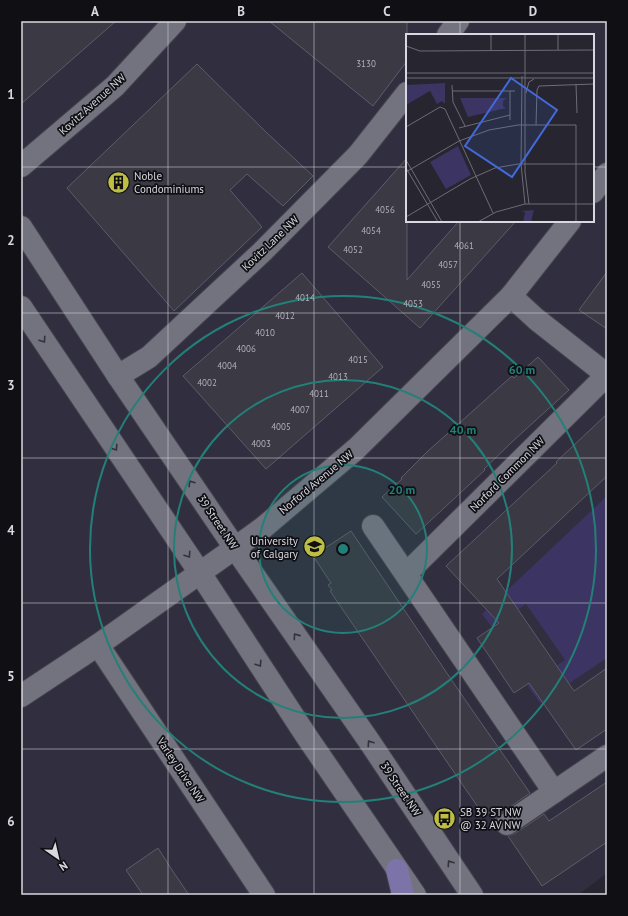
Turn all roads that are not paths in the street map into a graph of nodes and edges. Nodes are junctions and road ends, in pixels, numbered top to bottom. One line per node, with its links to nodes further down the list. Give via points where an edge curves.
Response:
1 (175, 21): 5 (street, Kovitz Avenue NW, via 115,86)
2 (458, 21): 3 (street)
3 (449, 34)
4 (406, 94): 12 (street, Kovitz Lane NW, via 358,156 262,252 149,357)
5 (21, 166)
6 (607, 174): 7 (street)
7 (594, 191)
8 (569, 222): 10 (street, Norford Avenue NW)
9 (21, 227): 12 (street, 39 Street NW)
10 (511, 296): 14 (street, Norford Avenue NW, via 356,449); 16 (street, Norford Common NW, via 607,375)
11 (21, 307): 15 (street, one-way to 15)
12 (118, 376): 14 (street, 39 Street NW, one-way to 12)
13 (373, 526): 16 (street)
14 (235, 548): 15 (street, Norford Avenue NW); 26 (street, 39 Street NW, one-way to 14)
15 (200, 573): 17 (street, Norford Avenue NW); 22 (street, one-way to 22)
16 (406, 574): 20 (street)
17 (98, 644): 18 (street, Norford Avenue NW); 23 (street, Varley Drive NW)
18 (21, 696)
19 (607, 756): 20 (street)
20 (554, 792): 21 (street)
21 (507, 824)
22 (397, 870): 24 (main road); 25 (street)
23 (264, 895)
24 (403, 895)
25 (415, 895)
26 (472, 895)

